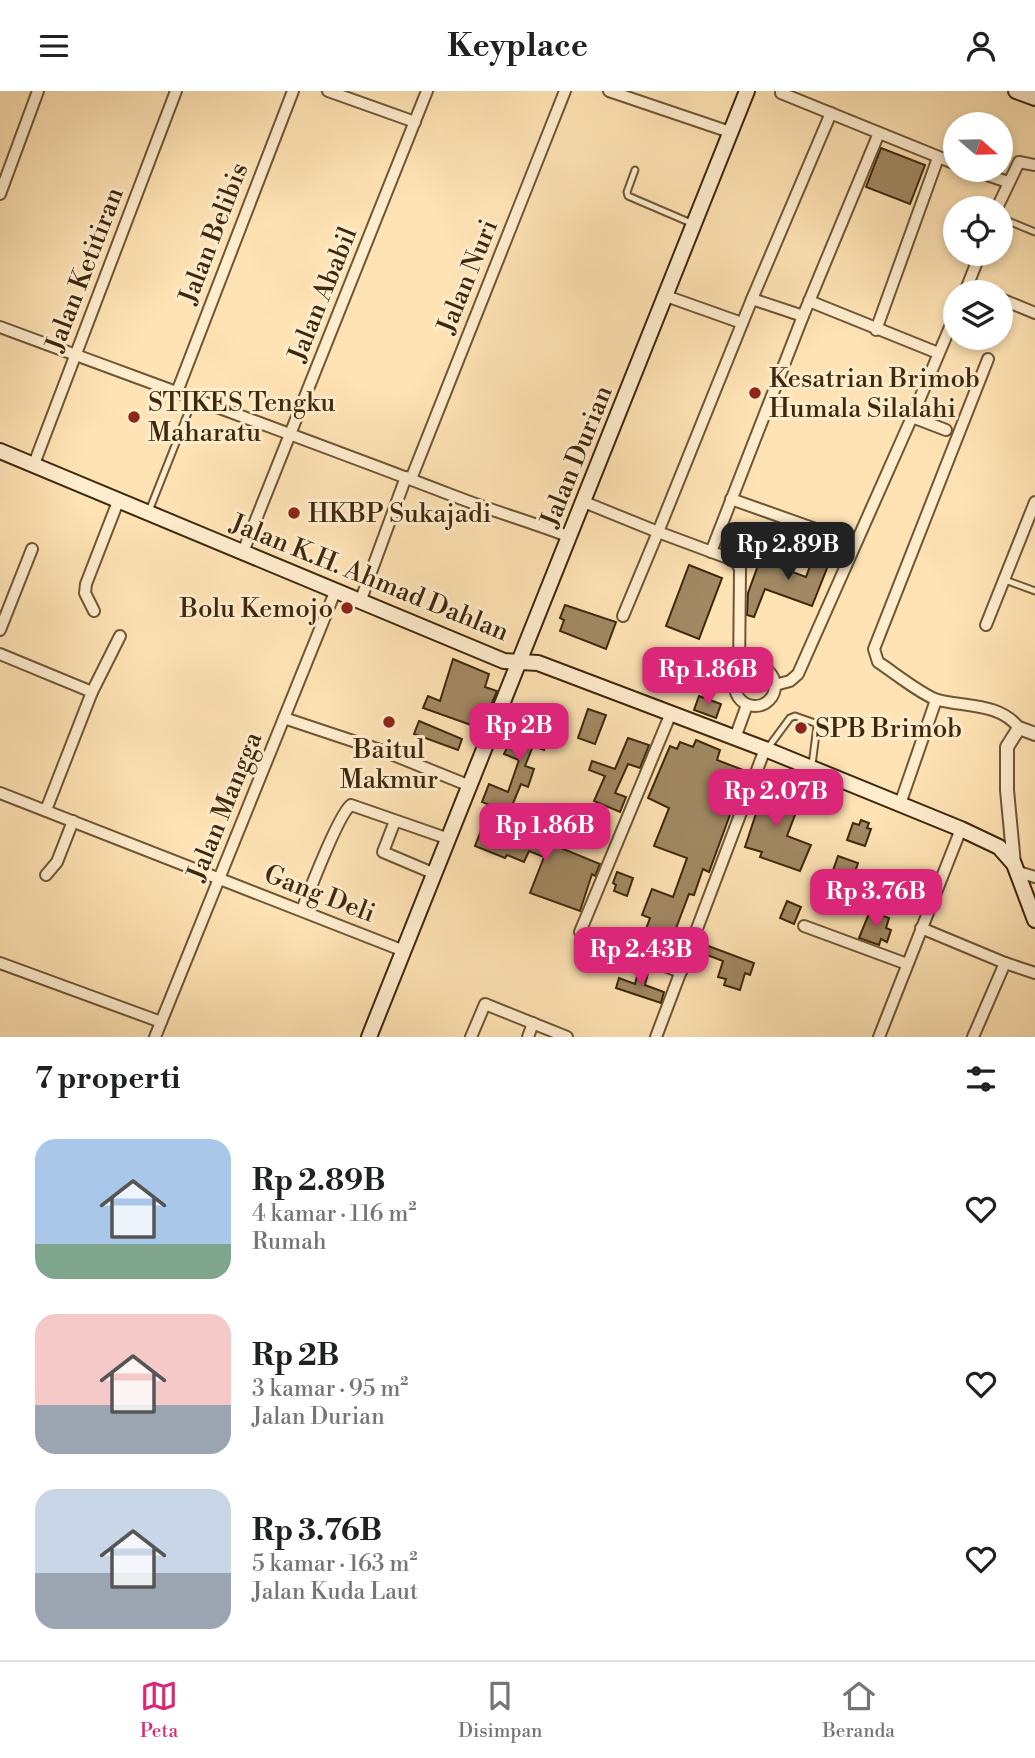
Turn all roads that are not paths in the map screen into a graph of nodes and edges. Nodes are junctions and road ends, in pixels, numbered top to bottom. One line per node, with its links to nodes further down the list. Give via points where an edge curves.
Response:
1 (38, 91): 22 (street)
2 (176, 91): 38 (street, Jalan Ketitiran)
3 (293, 91): 40 (street, Jalan Belibis)
4 (328, 91): 13 (street)
5 (427, 91): 13 (street, Jalan Ababil)
6 (565, 91): 47 (street, Jalan Nuri)
7 (609, 91): 14 (street)
8 (747, 91): 14 (main road, Jalan Durian)
9 (1016, 91): 11 (main road)
10 (781, 93): 12 (street)
11 (1035, 98)
12 (831, 113): 15 (street); 28 (street)
13 (415, 122): 44 (street, Jalan Ababil)
14 (730, 132): 25 (main road, Jalan Durian)
15 (879, 133): 16 (street); 29 (street)
16 (938, 158): 17 (street); 35 (street)
17 (943, 160)
18 (1035, 165): 20 (street, via 1018,162)
19 (635, 170): 25 (lane, via 628,196)
20 (1013, 172)
21 (1008, 182): 23 (street)
22 (0, 194)
23 (1002, 196)
24 (1013, 223): 26 (lane)
25 (694, 224): 27 (main road, Jalan Durian)
26 (1035, 232)
27 (666, 296): 33 (street); 50 (main road, Jalan Durian)
28 (752, 299): 32 (street); 33 (street)
29 (809, 301): 32 (street); 35 (street)
30 (1013, 304): 31 (street)
31 (1035, 313)
32 (803, 316): 49 (street)
33 (742, 323): 54 (street)
34 (0, 327): 38 (street)
35 (876, 330): 37 (street)
36 (943, 342): 37 (street)
37 (938, 353): 42 (street)
38 (76, 355): 40 (street); 46 (street, Jalan Ketitiran)
39 (988, 359): 74 (street, via 874,649 878,662)
40 (177, 392): 41 (street)
41 (193, 400): 44 (street); 52 (lane)
42 (912, 417): 43 (street); 56 (street)
43 (946, 430)
44 (290, 436): 47 (street); 58 (street, Jalan Ababil)
45 (0, 451): 46 (main road, Jalan K.H. Ahmad Dahlan)
46 (34, 464): 48 (main road, Jalan K.H. Ahmad Dahlan)
47 (409, 478): 55 (street); 63 (street, Jalan Nuri)
48 (119, 499): 52 (main road, Jalan K.H. Ahmad Dahlan); 64 (street, via 86,584 85,593)
49 (731, 499): 56 (street); 59 (street)
50 (584, 502): 54 (street); 55 (main road, Jalan Durian)
51 (1035, 502): 53 (street)
52 (149, 512): 58 (main road, Jalan K.H. Ahmad Dahlan)
53 (1032, 517): 60 (street)
54 (658, 532): 59 (street); 65 (street)
55 (570, 537): 70 (main road, Jalan Durian)
56 (855, 543): 72 (street, via 798,674)
57 (32, 548): 67 (street)
58 (243, 552): 62 (main road, Jalan K.H. Ahmad Dahlan)
59 (711, 552): 71 (street, via 740,564)
60 (1004, 580): 61 (lane); 66 (street)
61 (1035, 591)
62 (335, 592): 63 (main road, Jalan K.H. Ahmad Dahlan); 77 (street, Jalan Mangga)
63 (360, 602): 70 (main road, Jalan K.H. Ahmad Dahlan, via 504,661)
64 (94, 611)
65 (624, 616)
66 (986, 625)
67 (0, 630)
68 (120, 636): 73 (street)
69 (0, 654): 73 (street)
70 (520, 661): 76 (main road, Jalan K.H. Ahmad Dahlan, via 538,663); 83 (main road, Jalan Durian)
71 (739, 674): 72 (street, via 750,667 763,668); 75 (street, via 736,691)
72 (775, 685): 75 (street, via 766,702)
73 (92, 692): 86 (street)
74 (936, 699): 78 (street, via 989,709 1012,719); 85 (street)
75 (747, 705): 80 (street)
76 (671, 713): 80 (main road, Jalan K.H. Ahmad Dahlan); 104 (street, via 580,932)
77 (284, 718): 83 (street); 95 (street, Jalan Mangga)
78 (1019, 728): 79 (street); 91 (street, via 1007,747)
79 (1035, 734)
80 (735, 738): 81 (main road, Jalan K.H. Ahmad Dahlan)
81 (766, 749): 82 (main road, Jalan K.H. Ahmad Dahlan); 82 (lane, via 793,716 815,723 818,730); 104 (street)
82 (811, 768): 85 (main road, Jalan K.H. Ahmad Dahlan)
83 (470, 786): 90 (main road, Jalan Durian)
84 (0, 793): 86 (street, Gang Deli)
85 (900, 804): 89 (main road, Jalan K.H. Ahmad Dahlan)
86 (46, 810): 87 (street, Gang Deli)
87 (73, 821): 93 (street, via 57,862); 95 (street, Gang Deli)
88 (393, 826): 92 (street, via 383,852)
89 (961, 829): 91 (main road, Jalan K.H. Ahmad Dahlan, via 999,847); 99 (street)
90 (449, 839): 92 (main road, Jalan Durian); 96 (street, via 351,805)
91 (1015, 868): 94 (street); 97 (main road, Jalan K.H. Ahmad Dahlan)
92 (435, 874): 100 (main road, Jalan Durian)
93 (46, 875)
94 (1035, 877)
95 (219, 879): 96 (street, Gang Deli); 106 (street, Jalan Mangga)
96 (302, 910): 100 (street, Gang Deli)
97 (1035, 920)
98 (804, 926): 103 (street)
99 (921, 928): 102 (street); 103 (street)
100 (404, 951): 109 (main road, Jalan Durian)
101 (0, 963): 106 (street)
102 (1005, 963): 105 (street); 115 (street)
103 (907, 964): 114 (street)
104 (681, 972): 113 (street)
105 (1035, 973)
106 (160, 1022): 108 (street, Jalan Mangga)
107 (533, 1023): 110 (street, via 485,1004); 111 (street); 112 (street)
108 (155, 1037)
109 (369, 1037)
110 (471, 1037)
111 (528, 1037)
112 (567, 1037)
113 (656, 1037)
114 (879, 1037)
115 (973, 1037)

